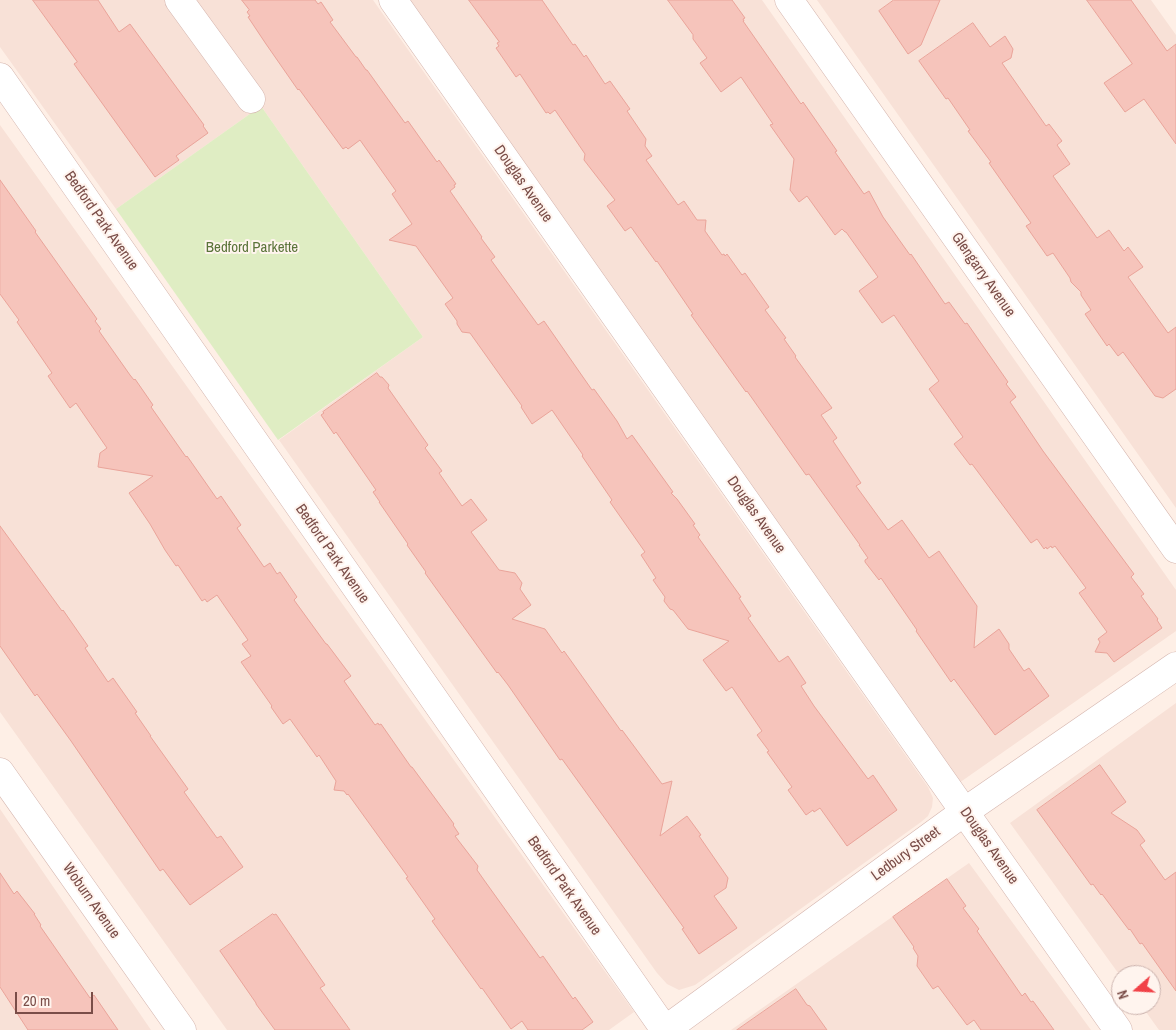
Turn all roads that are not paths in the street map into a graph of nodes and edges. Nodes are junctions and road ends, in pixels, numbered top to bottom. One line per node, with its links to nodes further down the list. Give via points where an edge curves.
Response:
1 (179, 0): 5 (street)
2 (393, 0): 9 (street, Douglas Avenue)
3 (789, 0): 6 (street, Glengarry Avenue)
4 (0, 77): 11 (street, Bedford Park Avenue)
5 (251, 99)
6 (1176, 549)
7 (1176, 666): 9 (street, Ledbury Street)
8 (0, 772): 10 (street, Woburn Avenue)
9 (964, 812): 11 (street, Ledbury Street); 12 (street, Douglas Avenue)
10 (182, 1030)
11 (665, 1030)
12 (1118, 1030)

